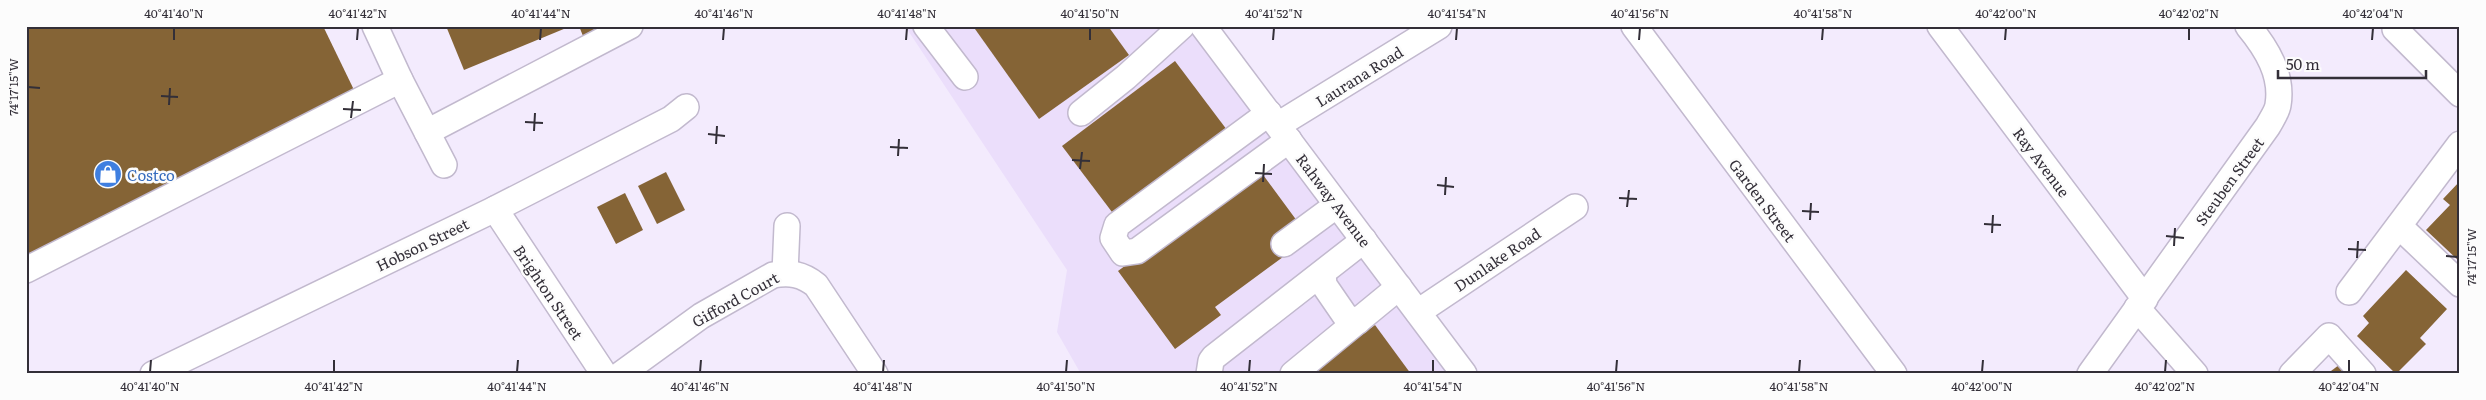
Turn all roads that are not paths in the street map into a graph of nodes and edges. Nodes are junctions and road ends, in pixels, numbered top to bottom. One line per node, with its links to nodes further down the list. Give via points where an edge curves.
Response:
1 (375, 26): 12 (street)
2 (630, 26): 17 (street)
3 (926, 26): 11 (street)
4 (1182, 26): 15 (street)
5 (1203, 26): 16 (street, Rahway Avenue)
6 (1439, 26): 16 (street, Laurana Road)
7 (1634, 26): 43 (street, Garden Street)
8 (1940, 26): 33 (street, Ray Avenue)
9 (2248, 26): 33 (street, Steuben Street, via 2273,64 2278,84 2278,107 2268,126)
10 (2395, 30): 13 (street)
11 (965, 76)
12 (400, 80): 17 (street); 27 (street)
13 (2460, 94)
14 (686, 107): 22 (street, Hobson Street, via 671,119)
15 (1081, 113)
16 (1278, 126): 16 (street, via 1117,225 1114,238 1123,253 1137,251); 20 (street, Rahway Avenue)
17 (427, 132): 19 (street)
18 (2460, 144): 24 (street)
19 (444, 165)
20 (1337, 205): 25 (street, Rahway Avenue); 26 (street)
21 (1575, 207): 34 (street, Dunlake Road)
22 (495, 209): 36 (street, Hobson Street); 37 (street, Brighton Street)
23 (787, 226): 28 (street)
24 (2399, 226): 30 (street); 32 (street)
25 (1364, 240): 29 (street); 31 (street, Rahway Avenue)
26 (1284, 244)
27 (26, 270)
28 (785, 273): 38 (street, Gifford Court, via 773,275 700,316); 39 (street, Gifford Court, via 797,274 816,285)
29 (1323, 274): 35 (street, via 1324,285 1346,317); 40 (street, via 1214,357)
30 (2460, 284)
31 (1399, 287): 34 (street, Rahway Avenue); 35 (street)
32 (2349, 292)
33 (2141, 303): 44 (street, Steuben Street); 45 (street, Ray Avenue)
34 (1418, 312): 42 (street, Rahway Avenue)
35 (1358, 321): 41 (street)
36 (153, 374)
37 (604, 374)
38 (621, 374)
39 (874, 374)
40 (1209, 374)
41 (1293, 374)
42 (1464, 374)
43 (1894, 374)
44 (2090, 374)
45 (2195, 374)
46 (2292, 374): 47 (street, via 2329,336)
47 (2363, 374)

